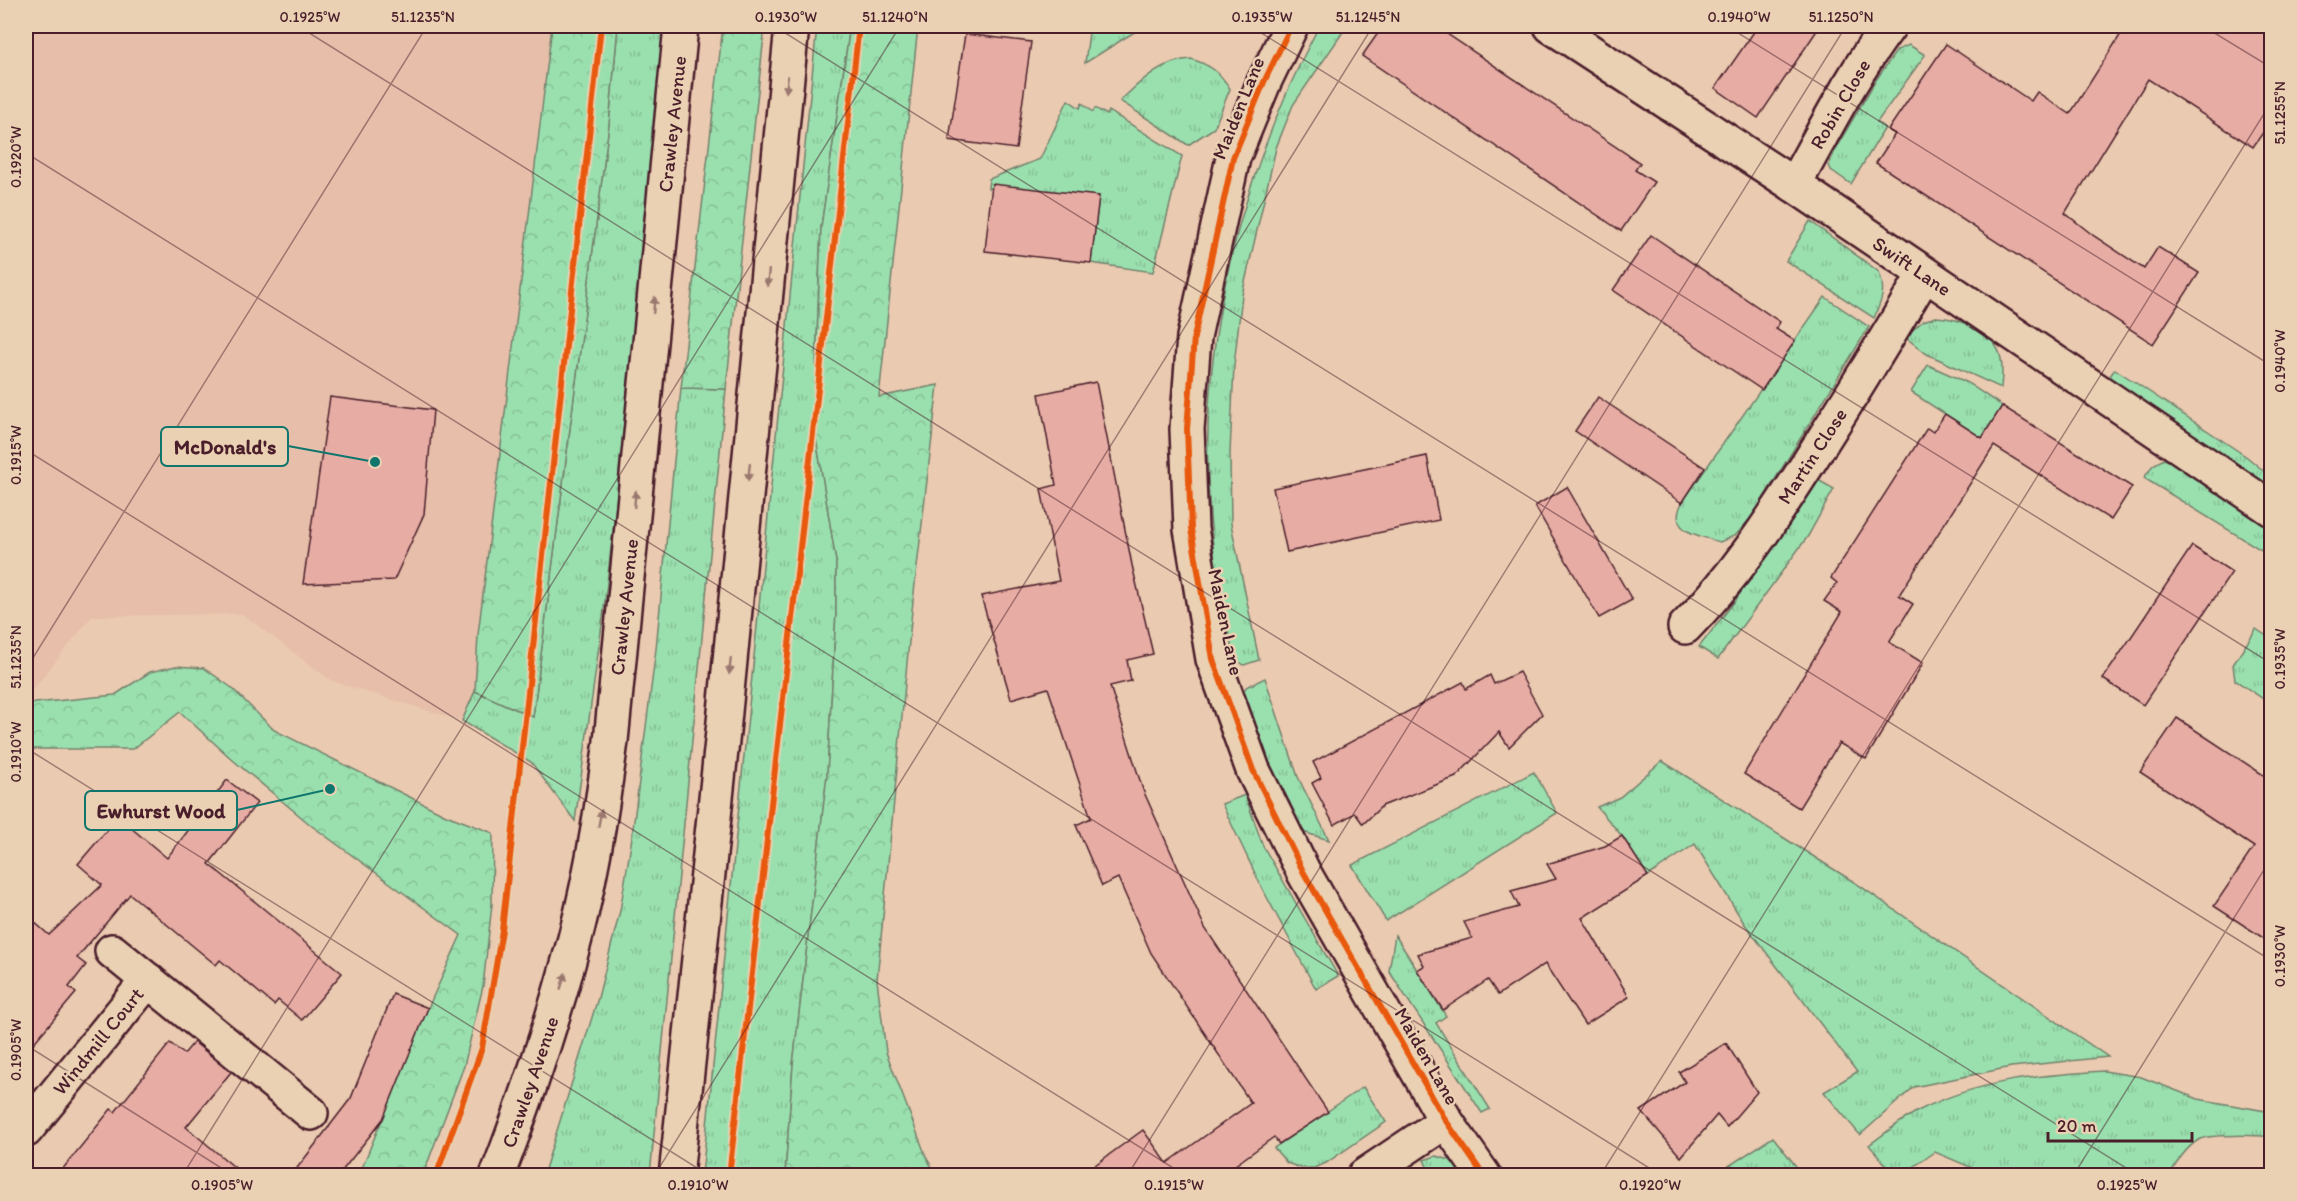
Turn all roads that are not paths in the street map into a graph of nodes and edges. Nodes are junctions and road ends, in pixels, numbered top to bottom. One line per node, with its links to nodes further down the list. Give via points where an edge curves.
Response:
1 (681, 26): 15 (street, Crawley Avenue, one-way to 1, via 569,963 603,803)
2 (792, 26): 16 (street, one-way to 16)
3 (1291, 26): 13 (street, Maiden Lane, via 1233,158 1194,337 1187,429 1191,530 1213,659 1253,770 1304,873)
4 (1551, 26): 6 (street, Swift Lane)
5 (1889, 26): 6 (street, Robin Close, via 1828,121)
6 (1794, 185): 7 (street, Swift Lane)
7 (1924, 275): 8 (street, Swift Lane); 9 (street, Martin Close, via 1780,506 1713,599)
8 (2271, 509)
9 (1685, 627)
10 (112, 951): 11 (street)
11 (148, 980): 12 (street); 14 (street, Windmill Court)
12 (311, 1113)
13 (1446, 1121): 17 (street); 18 (street, Maiden Lane)
14 (26, 1130)
15 (497, 1176)
16 (676, 1176)
17 (1364, 1176)
18 (1484, 1176)

